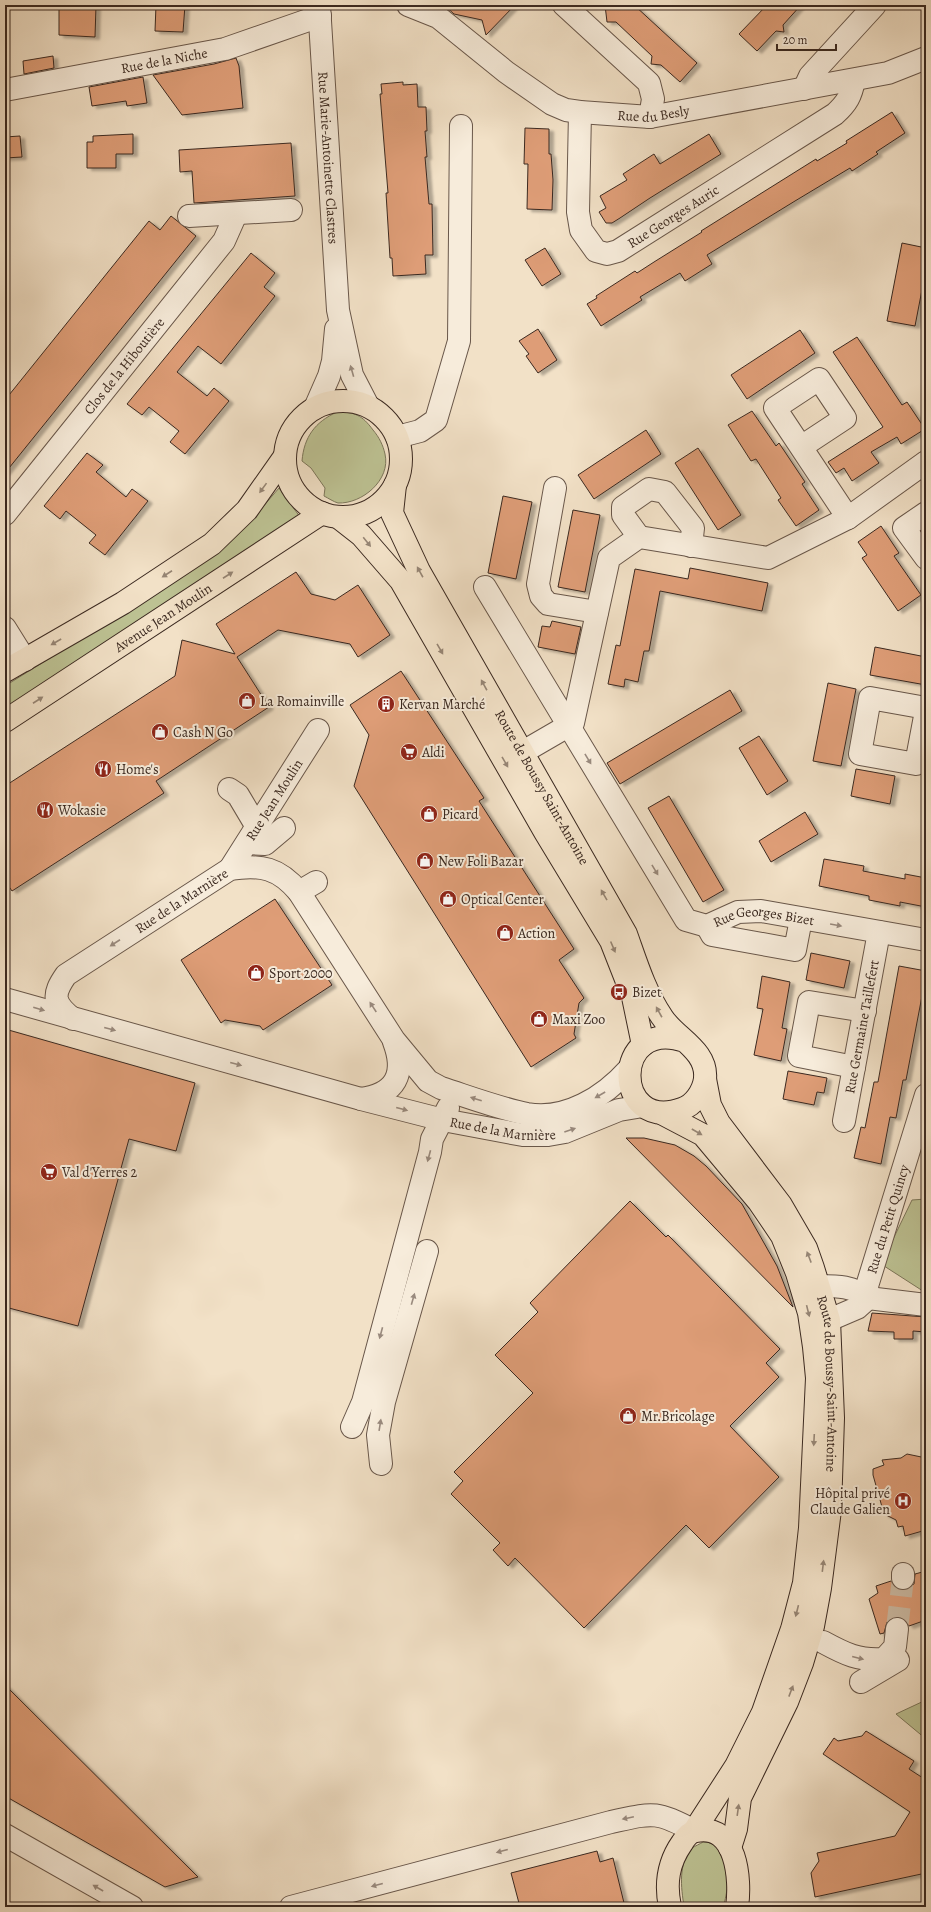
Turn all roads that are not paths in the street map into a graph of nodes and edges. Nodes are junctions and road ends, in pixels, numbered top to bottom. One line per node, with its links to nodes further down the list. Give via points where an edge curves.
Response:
1 (408, 5): 5 (street, Rue du Besly)
2 (564, 5): 11 (street, via 649,83 653,99)
3 (875, 5): 8 (street, via 810,76)
4 (320, 10): 9 (street, Rue de la Niche, via 225,49); 16 (street, Rue Marie-Antoinette Clastres)
5 (436, 10): 10 (street, Rue du Besly, via 438,17 506,72 552,104)
6 (926, 58): 7 (street, Rue du Besly, via 888,73)
7 (854, 80): 8 (street, Rue du Besly); 10 (street, Rue Georges Auric, via 849,99 835,114 618,251 607,254 596,251 580,230)
8 (804, 89): 11 (street, Rue du Besly)
9 (5, 90)
10 (580, 112): 11 (street, Rue du Besly)
11 (650, 116)
12 (461, 126): 19 (street, via 459,341 436,420 420,430)
13 (291, 210): 14 (street)
14 (236, 214): 15 (street); 26 (street, Clos de la Hiboutière, via 224,241)
15 (189, 216)
16 (338, 310): 17 (street, Rue Marie-Antoinette Clastres, one-way to 16, via 352,375); 18 (street, Rue Marie-Antoinette Clastres, via 333,361)
17 (368, 406): 18 (main road, via 351,402 332,402); 19 (main road, via 380,414)
18 (315, 408): 21 (main road, via 295,426)
19 (398, 437): 23 (main road, via 401,462)
20 (801, 447): 28 (street)
21 (285, 456): 27 (main road, via 287,474 294,490 306,504); 35 (main road, one-way to 35, via 247,510 212,544 123,603)
22 (923, 470): 28 (street)
23 (395, 485): 27 (main road, via 388,497 365,513 352,516); 42 (main road, Route de Boussy Saint-Antoine, one-way to 23, via 409,552 392,513)
24 (555, 488): 33 (street, via 538,584 541,596 548,604)
25 (926, 512): 31 (street, via 904,528)
26 (5, 514)
27 (330, 515): 39 (main road, Avenue Jean Moulin, one-way to 27); 57 (main road, Route de Boussy Saint-Antoine, one-way to 57, via 361,535 400,581 611,941 633,997)
28 (848, 518): 30 (street, via 768,558)
29 (639, 537): 30 (street); 30 (street, via 623,515 623,507 649,490 665,492 693,528); 33 (street, via 609,558)
30 (691, 546)
31 (926, 558)
32 (485, 587): 40 (street, Rue Georges Bizet)
33 (597, 612): 40 (street, via 573,723)
34 (5, 628): 35 (street)
35 (25, 660): 36 (main road)
36 (5, 671)
37 (926, 708): 38 (street, via 870,698 860,754 916,764)
38 (926, 711)
39 (5, 721)
40 (567, 726): 42 (street); 49 (street, Rue Georges Bizet, one-way to 49, via 686,920)
41 (318, 730): 45 (street, Rue Jean Moulin)
42 (523, 752): 56 (main road, Route de Boussy Saint-Antoine, one-way to 42, via 662,1018 648,991 626,934)
43 (229, 789): 45 (street, via 238,795)
44 (284, 828): 45 (street)
45 (256, 838): 46 (street, Rue Jean Moulin); 47 (street)
46 (230, 869): 47 (street, Rue de la Marnière, via 258,867); 54 (street, Rue de la Marnière, one-way to 54, via 66,974 57,989 56,1000 62,1010)
47 (277, 872): 55 (street, Rue de la Marnière, one-way to 47, via 307,887)
48 (801, 918): 49 (street, Rue Georges Bizet, via 761,911 738,912); 49 (street, via 795,950 712,935); 50 (street, Rue Georges Bizet, one-way to 50)
49 (707, 926)
50 (879, 932): 51 (street, Rue Georges Bizet); 53 (street, Rue Germaine Taillefert)
51 (926, 940)
52 (5, 999): 54 (street, Rue de la Marnière, one-way to 54)
53 (865, 1011): 58 (street, Rue Germaine Taillefert); 58 (street, via 808,1002 799,1056)
54 (73, 1019): 63 (street, Rue de la Marnière, one-way to 63)
55 (397, 1034): 61 (street, Rue de la Marnière, via 428,1081); 63 (street, Rue de la Marnière, via 400,1057 394,1082 385,1092)
56 (685, 1041): 57 (main road, via 659,1038); 60 (main road, via 700,1057)
57 (643, 1045): 59 (main road, via 636,1052)
58 (854, 1067): 66 (street, Rue Germaine Taillefert)
59 (629, 1069): 61 (street, Rue de la Marnière, one-way to 61, via 607,1092 572,1109 555,1114 528,1114); 64 (main road, via 628,1080 631,1090)
60 (705, 1079): 64 (main road, via 701,1092 694,1102 685,1108); 68 (main road, Route de Boussy-Saint-Antoine, one-way to 60, via 806,1248 781,1205 719,1123 710,1105)
61 (455, 1092): 65 (street)
62 (926, 1095): 69 (street, Rue du Petit Quincy, via 867,1286)
63 (361, 1099): 65 (street, Rue de la Marnière, one-way to 65)
64 (653, 1110): 65 (street, Rue de la Marnière, one-way to 64, via 523,1135 548,1135 565,1132 619,1110); 76 (main road, Route de Boussy-Saint-Antoine, one-way to 76, via 703,1135 759,1202 782,1236 797,1273 808,1313 817,1378 810,1528 804,1583 792,1629 763,1712 736,1766)
65 (443, 1120): 72 (street, one-way to 72, via 432,1139 363,1402)
66 (844, 1122)
67 (426, 1251): 73 (street, one-way to 67, via 378,1436 384,1402)
68 (819, 1286): 69 (street, via 859,1290); 71 (main road, Route de Boussy-Saint-Antoine)
69 (868, 1298): 70 (street); 71 (street, via 857,1308)
70 (926, 1305)
71 (829, 1320): 78 (main road, Route de Boussy-Saint-Antoine, one-way to 71, via 736,1829 740,1798 787,1702 813,1626 830,1510 833,1418)
72 (352, 1427)
73 (381, 1464)
74 (823, 1642): 75 (street, one-way to 75, via 846,1655 868,1660 884,1659 895,1647 902,1628 906,1639 899,1659)
75 (861, 1682)
76 (694, 1831): 78 (main road, via 713,1832 724,1839); 80 (street, one-way to 80, via 666,1817 647,1814); 81 (main road, Route de Boussy-Saint-Antoine, via 676,1851 669,1868 667,1891)
77 (5, 1835): 79 (street, one-way to 77)
78 (730, 1848): 82 (main road, via 738,1873)
79 (132, 1907)
80 (291, 1907)
81 (670, 1907)
82 (737, 1907)

